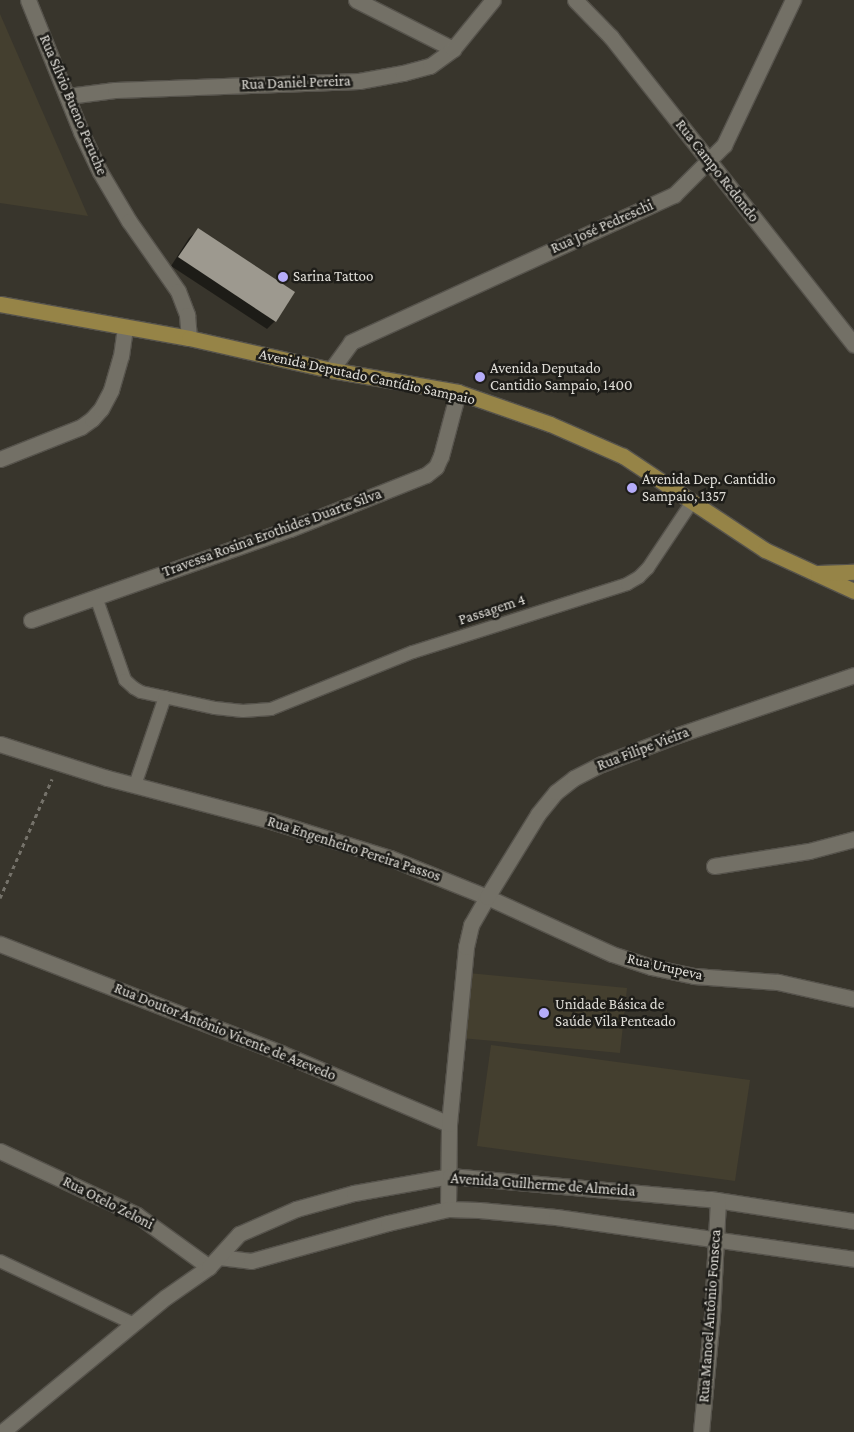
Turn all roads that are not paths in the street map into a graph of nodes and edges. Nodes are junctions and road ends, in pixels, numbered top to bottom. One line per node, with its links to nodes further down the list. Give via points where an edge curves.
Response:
1 (28, 0): 7 (street, Rua Sílvio Bueno Peruche)
2 (356, 0): 6 (street)
3 (493, 0): 6 (street, Rua Daniel Pereira)
4 (575, 0): 8 (street, Rua Campo Redondo, via 611,37)
5 (793, 0): 8 (street, Rua José Pedreschi, via 724,145)
6 (453, 49): 7 (street, Rua Daniel Pereira, via 430,66 359,81 116,90)
7 (68, 96): 11 (street, Rua Sílvio Bueno Peruche, via 100,172 129,221 178,291 187,315)
8 (709, 161): 12 (street, Rua Campo Redondo); 13 (street, Rua José Pedreschi, via 674,195 351,342)
9 (0, 304): 10 (main road, Avenida Deputado Cantídio Sampaio)
10 (125, 327): 11 (main road, Avenida Deputado Cantídio Sampaio); 15 (street, via 111,390 92,419 81,427)
11 (189, 338): 13 (main road, Avenida Deputado Cantídio Sampaio)
12 (854, 345)
13 (331, 370): 14 (main road, Avenida Deputado Cantídio Sampaio)
14 (458, 392): 16 (main road, Avenida Deputado Cantídio Sampaio, via 594,442 623,456); 20 (street, Travessa Rosina Erothides Duarte Silva, via 441,456 436,467 426,475 290,529)
15 (0, 459)
16 (692, 502): 18 (main road, Avenida Deputado Cantídio Sampaio, via 765,550); 23 (lane, Passagem 4, via 648,568 627,584 413,652 271,710 215,708)
17 (854, 572): 18 (main road, Avenida Deputado Cantídio Sampaio)
18 (815, 574): 19 (main road, Avenida Deputado Cantídio Sampaio)
19 (854, 591)
20 (96, 597): 21 (street, Travessa Rosina Erothides Duarte Silva); 23 (lane, via 125,680 141,692)
21 (31, 620)
22 (854, 675): 28 (street, Rua Filipe Vieira, via 675,736 574,778 556,792 538,814)
23 (165, 697): 25 (lane)
24 (0, 744): 25 (street, Rua Engenheiro Pereira Passos)
25 (134, 785): 28 (street, Rua Engenheiro Pereira Passos, via 390,858)
26 (854, 839): 27 (street, via 809,851)
27 (714, 866)
28 (487, 897): 30 (street, Rua Urupeva, via 612,954 651,967 694,976 778,982); 31 (street, via 471,925 466,947)
29 (0, 944): 31 (street, Rua Doutor Antônio Vicente de Azevedo, via 281,1053)
30 (854, 999)
31 (449, 1124): 33 (street)
32 (0, 1151): 40 (street, Rua Otelo Zeloni, via 137,1215)
33 (450, 1176): 34 (street, Avenida Guilherme de Almeida); 35 (street); 40 (street, Avenida Guilherme de Almeida, via 354,1192 296,1210 239,1234)
34 (718, 1200): 36 (street, Avenida Guilherme de Almeida); 37 (street, Rua Manoel Antônio Fonseca)
35 (448, 1209): 37 (street, Avenida Guilherme de Almeida, via 556,1218); 40 (street, Avenida Guilherme de Almeida, via 251,1261)
36 (854, 1221)
37 (715, 1241): 38 (street, Avenida Guilherme de Almeida); 43 (street, Rua Manoel Antônio Fonseca)
38 (854, 1259)
39 (0, 1260): 41 (lane)
40 (214, 1262): 41 (street, Avenida Guilherme de Almeida)
41 (134, 1324): 42 (street, Avenida Guilherme de Almeida)
42 (2, 1432)
43 (701, 1432)

